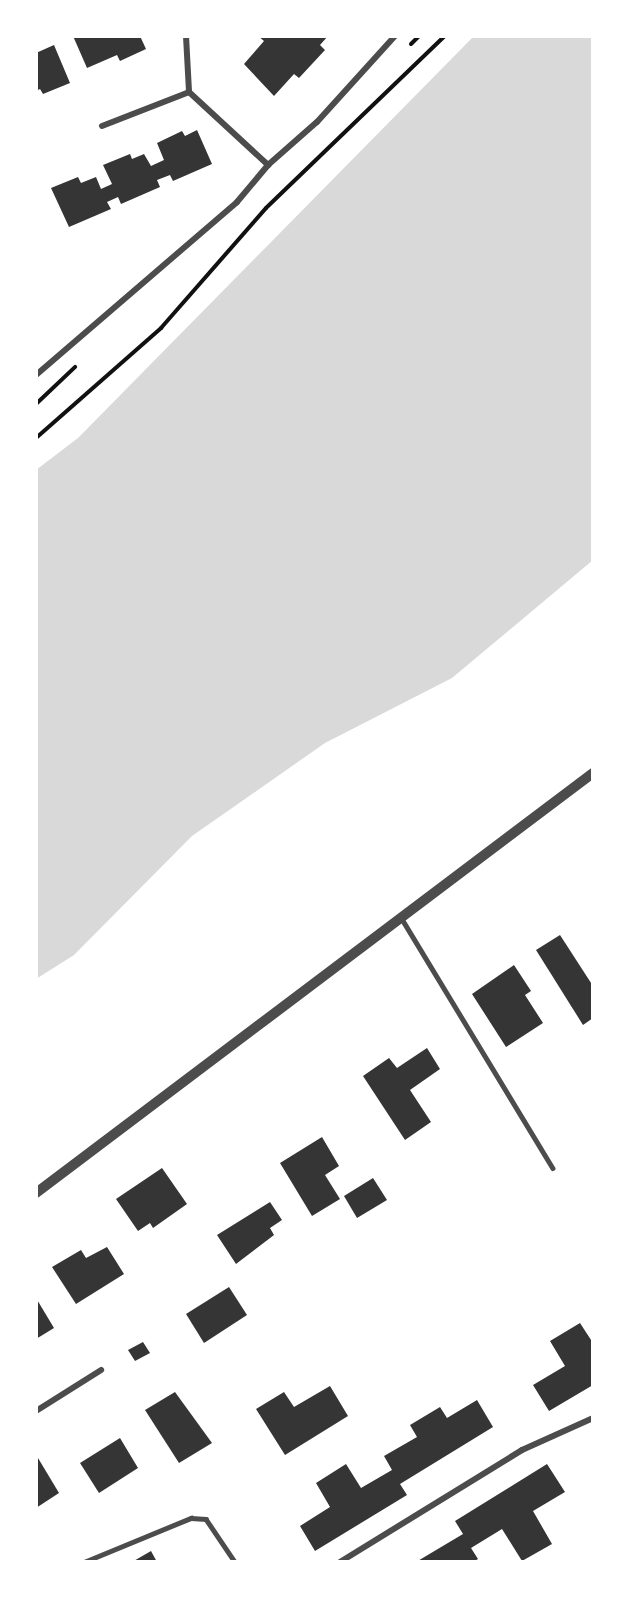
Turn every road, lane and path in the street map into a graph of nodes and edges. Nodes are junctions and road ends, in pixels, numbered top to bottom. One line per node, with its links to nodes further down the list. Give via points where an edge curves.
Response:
1 (186, 36): 4 (street)
2 (396, 36): 6 (street, via 317,122)
3 (445, 36): 8 (path, via 266,208 161,328)
4 (189, 92): 5 (street); 6 (street)
5 (102, 126)
6 (268, 165): 7 (street, via 237,202)
7 (36, 375)
8 (36, 438)
9 (593, 773): 10 (street)
10 (402, 918): 11 (lane); 12 (street)
11 (553, 1168)
12 (36, 1193)
13 (101, 1370): 14 (street)
14 (36, 1411)
15 (593, 1418): 18 (street, via 522,1450)
16 (84, 1562): 17 (lane, via 191,1518 206,1519)
17 (235, 1562)
18 (340, 1562)

